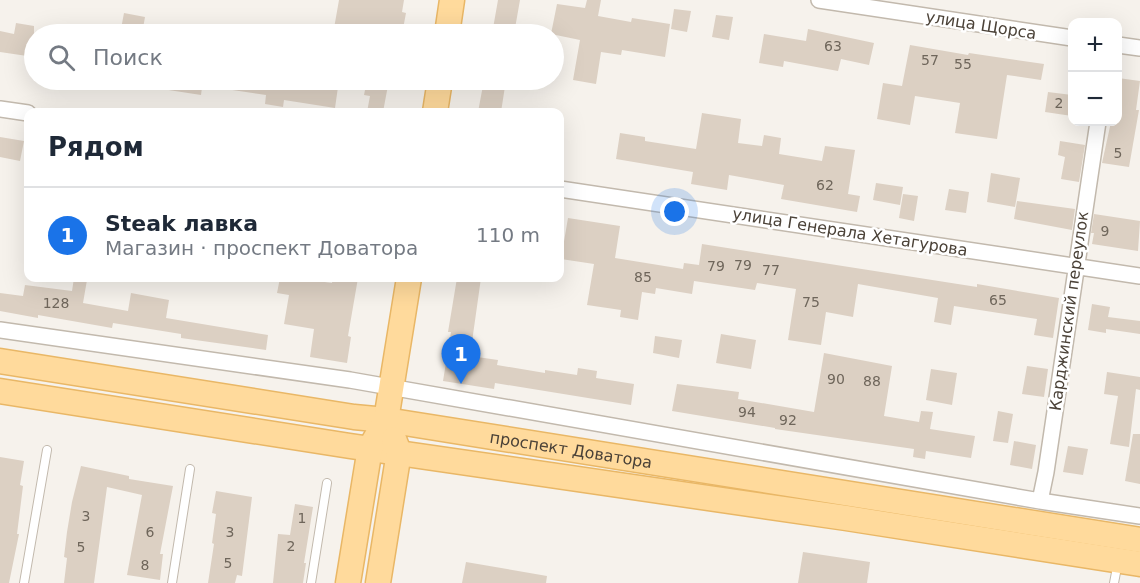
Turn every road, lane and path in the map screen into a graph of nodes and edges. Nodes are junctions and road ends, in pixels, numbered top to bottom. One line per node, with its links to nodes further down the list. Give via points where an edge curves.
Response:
1 (452, 0): 3 (main road)
2 (819, 0): 4 (street, улица Щорса)
3 (448, 24)
4 (1068, 37)
5 (1122, 46): 6 (street)
6 (1140, 48)
7 (438, 90): 8 (main road)
8 (436, 108)
9 (0, 109): 10 (street)
10 (24, 112)
11 (1097, 126): 13 (street, Карджинский переулок)
12 (564, 190): 13 (street, улица Генерала Хетагурова)
13 (1076, 266): 14 (street, улица Генерала Хетагурова); 26 (street, Карджинский переулок)
14 (1140, 276)
15 (408, 282): 18 (main road)
16 (0, 330): 18 (street, проспект Доватора)
17 (0, 361): 20 (main road, проспект Доватора)
18 (391, 387): 20 (main road); 26 (street, проспект Доватора)
19 (0, 391): 21 (main road, проспект Доватора)
20 (386, 420): 21 (main road); 23 (main road); 28 (main road, проспект Доватора)
21 (370, 448): 23 (main road, проспект Доватора); 33 (main road)
22 (47, 450): 30 (lane)
23 (399, 452): 29 (main road, проспект Доватора); 34 (main road)
24 (190, 469): 31 (lane)
25 (327, 483): 32 (lane)
26 (1040, 501): 27 (street, проспект Доватора)
27 (1140, 516)
28 (1140, 540)
29 (1124, 569)
30 (24, 583)
31 (172, 583)
32 (311, 583)
33 (348, 583)
34 (378, 583)

